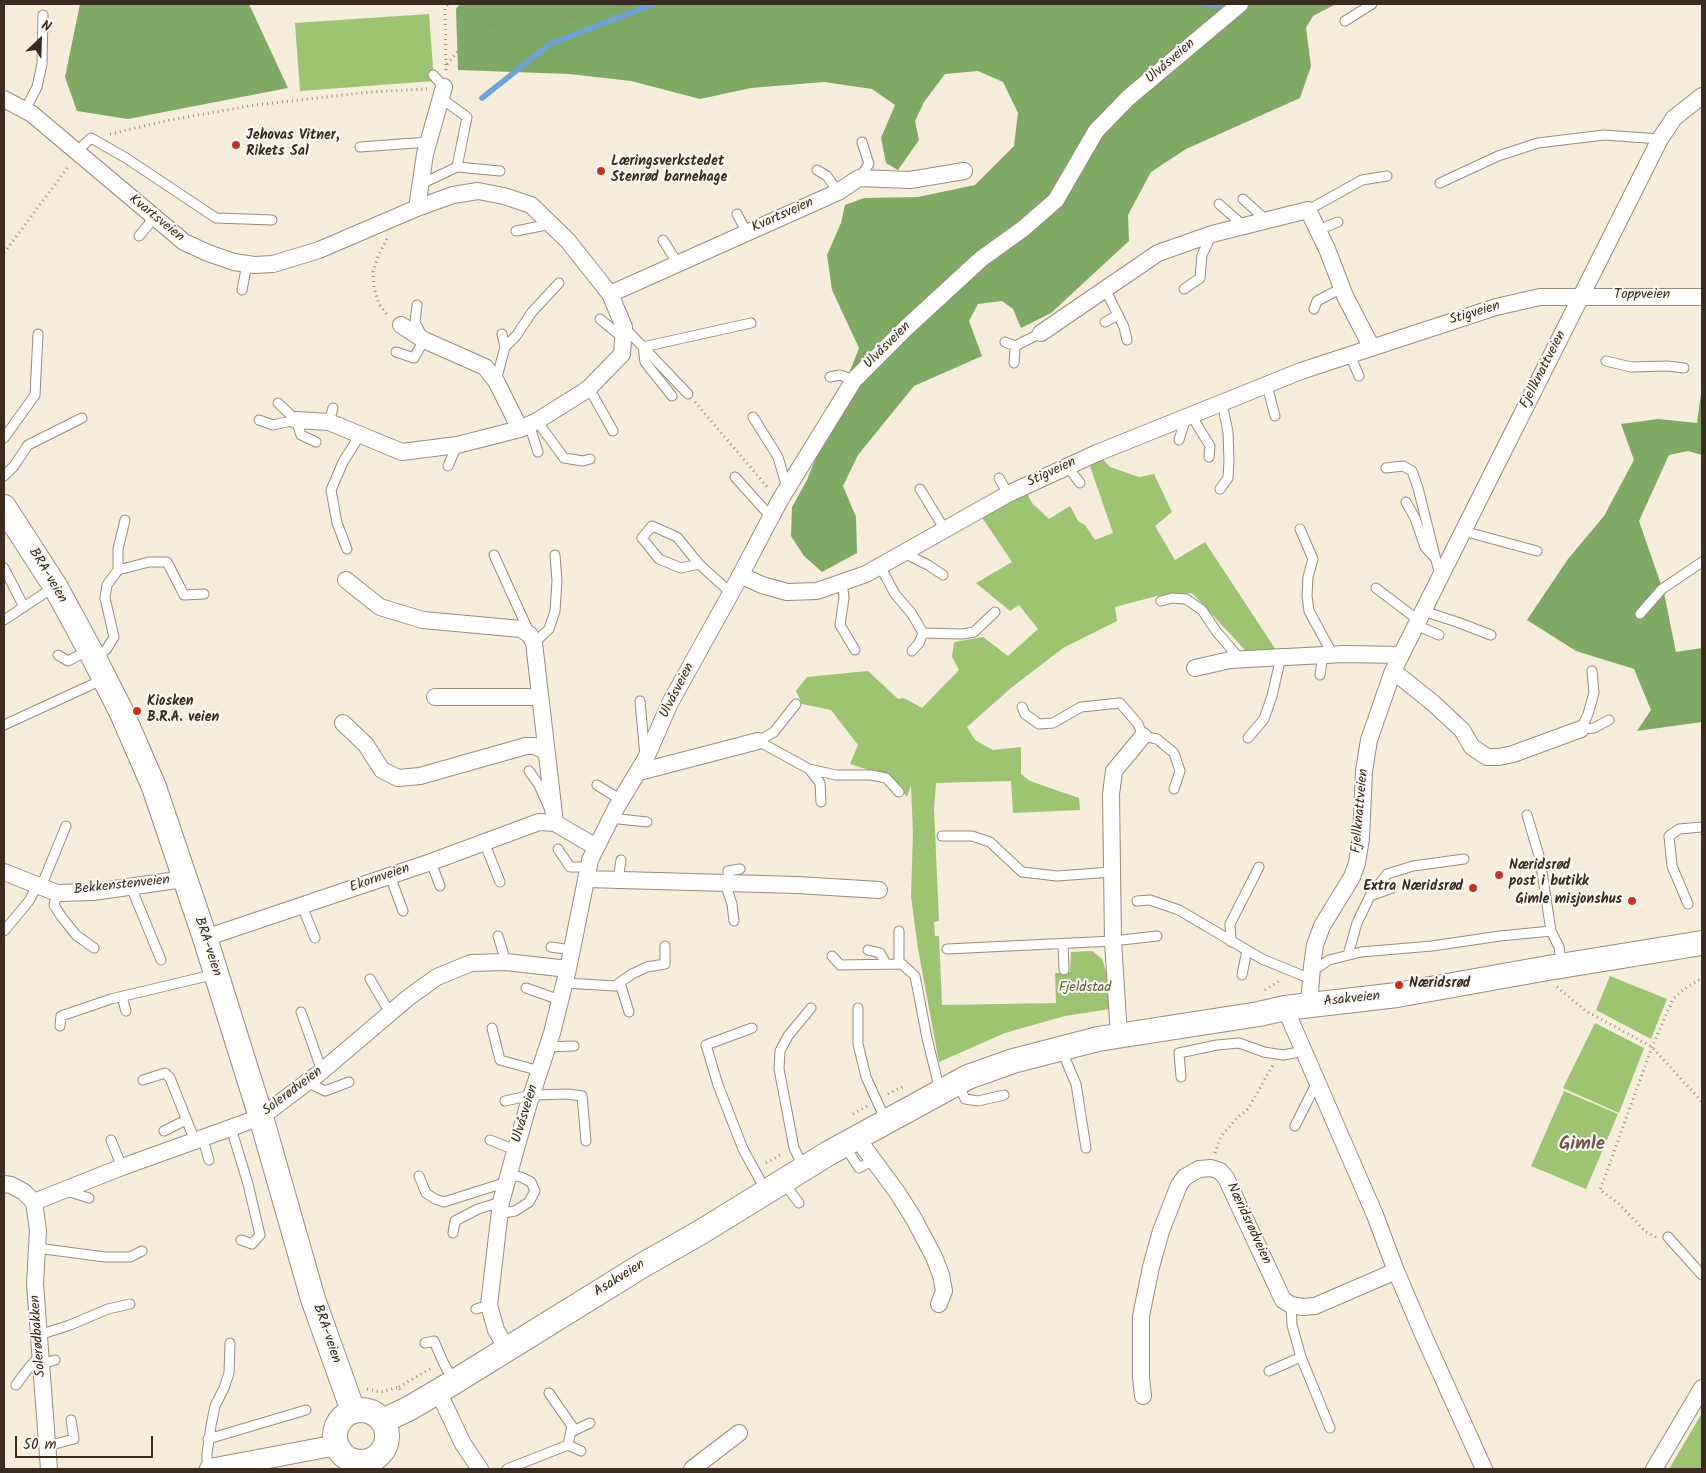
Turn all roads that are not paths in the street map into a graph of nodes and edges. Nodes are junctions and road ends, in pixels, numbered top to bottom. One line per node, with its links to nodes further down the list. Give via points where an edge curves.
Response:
1 (1240, 4): 76 (street, Ulvåsveien, via 1128,98 1096,131 1056,200 981,259)
2 (1372, 4): 4 (lane)
3 (43, 15): 9 (lane, via 42,64 37,87)
4 (1345, 21)
5 (433, 74): 6 (lane)
6 (443, 93): 11 (street); 15 (lane, via 468,117)
7 (1702, 96): 10 (street, Fjellknattveien, via 1674,118)
8 (4, 99): 9 (street, Kvartsveien)
9 (25, 110): 14 (street, Kvartsveien)
10 (1660, 139): 21 (lane, via 1604,135 1538,143 1498,156); 49 (street, Fjellknattveien)
11 (428, 142): 13 (lane); 22 (street)
12 (862, 142): 20 (lane, via 869,164)
13 (360, 147)
14 (76, 152): 29 (street, Kvartsveien); 30 (lane, via 91,138 216,218)
15 (457, 168): 17 (lane); 22 (lane)
16 (817, 170): 23 (lane, via 827,176)
17 (500, 171)
18 (964, 171): 20 (street, via 910,180)
19 (1387, 176): 27 (lane, via 1362,180)
20 (859, 178): 23 (street, Kvartsveien)
21 (1440, 184)
22 (419, 185): 26 (street)
23 (838, 192): 37 (street, Kvartsveien)
24 (1243, 199): 31 (lane)
25 (1219, 204): 34 (lane)
26 (417, 208): 33 (street, Kvartsveien, via 452,195 478,191 531,205); 41 (street, Kvartsveien, via 319,250 274,264)
27 (1308, 210): 31 (street); 35 (street)
28 (737, 214): 37 (lane)
29 (154, 218): 39 (lane); 41 (street, Kvartsveien, via 184,242)
30 (272, 220)
31 (1267, 222): 34 (street)
32 (1338, 222): 35 (lane)
33 (551, 224): 36 (lane); 48 (street, Kvartsveien)
34 (1245, 227): 38 (street)
35 (1318, 230): 44 (street)
36 (516, 231)
37 (747, 232): 42 (street, Kvartsveien)
38 (1212, 234): 45 (street, via 1158,253); 46 (lane, via 1202,255 1200,278)
39 (139, 236)
40 (663, 240): 42 (lane)
41 (247, 264): 47 (lane)
42 (678, 264): 48 (street, Kvartsveien)
43 (559, 283): 66 (lane)
44 (1342, 288): 52 (lane, via 1317,301); 68 (street)
45 (1105, 289): 53 (lane); 59 (street)
46 (1184, 289)
47 (242, 290)
48 (610, 294): 58 (street, Kvartsveien)
49 (1581, 296): 50 (street, Toppveien); 68 (street, Stigveien, via 1540,297 1496,307); 117 (street, Fjellknattveien)
50 (1702, 296)
51 (417, 305): 62 (lane, via 415,322)
52 (1314, 309)
53 (1118, 315): 55 (lane); 63 (lane)
54 (600, 318): 58 (lane)
55 (1105, 322)
56 (751, 323): 67 (lane)
57 (401, 325): 62 (street)
58 (624, 333): 67 (lane); 79 (street, via 622,354)
59 (1041, 333): 65 (lane)
60 (38, 334): 93 (lane, via 35,395)
61 (502, 334): 66 (lane)
62 (424, 340): 69 (lane, via 414,358); 77 (street, via 485,367)
63 (1127, 340)
64 (1005, 342): 65 (lane)
65 (1014, 346): 72 (lane)
66 (505, 347): 77 (lane)
67 (643, 347): 80 (lane); 81 (lane, via 645,362)
68 (1372, 348): 70 (street, Stigveien)
69 (396, 352)
70 (1350, 355): 74 (lane); 78 (street, Stigveien)
71 (1606, 361): 73 (lane, via 1631,367)
72 (1014, 363)
73 (1684, 368)
74 (1359, 376)
75 (830, 377): 76 (lane, via 840,375)
76 (854, 380): 109 (street, Ulvåsveien)
77 (496, 381): 90 (street)
78 (1267, 385): 83 (street, Stigveien); 85 (lane)
79 (589, 388): 90 (street); 91 (lane)
80 (688, 394)
81 (672, 396)
82 (278, 403): 89 (lane)
83 (1222, 403): 84 (street, Stigveien); 108 (lane, via 1229,461 1228,478)
84 (1188, 416): 94 (lane); 98 (lane, via 1210,446); 101 (street, Stigveien)
85 (1275, 416)
86 (753, 417): 109 (lane, via 778,456)
87 (82, 418): 103 (lane, via 28,445)
88 (260, 420): 89 (lane, via 272,425)
89 (296, 420): 92 (street, via 331,415); 95 (lane, via 301,435)
90 (529, 424): 96 (street); 97 (lane); 99 (lane, via 564,458 583,462)
91 (613, 431)
92 (360, 435): 96 (street, via 402,452); 118 (lane, via 331,490 337,523)
93 (4, 438)
94 (1179, 440)
95 (316, 442)
96 (457, 445): 100 (lane)
97 (538, 452)
98 (1209, 457)
99 (590, 459)
100 (448, 466)
101 (1067, 466): 106 (lane); 110 (street, Stigveien)
102 (1386, 468): 123 (lane, via 1403,466 1412,471)
103 (4, 476)
104 (735, 477): 113 (lane)
105 (999, 478): 110 (lane)
106 (1080, 483)
107 (920, 489): 116 (lane)
108 (1220, 490)
109 (784, 494): 113 (street, Ulvåsveien)
110 (1008, 494): 116 (street, Stigveien)
111 (1406, 502): 123 (lane, via 1425,547)
112 (4, 507): 134 (main road, BRA-veien)
113 (771, 517): 129 (street, Ulvåsveien)
114 (124, 520): 128 (lane, via 118,549)
115 (1300, 529): 152 (lane, via 1313,559 1308,576 1309,611)
116 (946, 530): 120 (street, Stigveien)
117 (1463, 531): 119 (lane); 131 (street, Fjellknattveien)
118 (347, 550)
119 (1537, 551)
120 (904, 552): 126 (street, Stigveien); 130 (lane)
121 (494, 555): 147 (lane)
122 (555, 555): 147 (lane, via 555,611 549,629)
123 (1436, 559): 131 (lane)
124 (1702, 562): 141 (lane, via 1662,589)
125 (699, 564): 125 (lane, via 677,536 652,526 642,538 660,559 682,568); 136 (lane)
126 (880, 566): 133 (street, Stigveien); 144 (lane)
127 (4, 568): 139 (lane)
128 (118, 570): 137 (lane, via 149,562 167,562 184,595); 148 (lane, via 107,584 105,598 114,637)
129 (740, 575): 133 (street, Stigveien, via 787,592 817,591); 136 (street, Ulvåsveien)
130 (943, 575)
131 (1440, 576): 142 (street, Fjellknattveien)
132 (346, 580): 147 (street, via 380,607 423,620 521,629)
133 (842, 582): 149 (lane, via 844,598 840,625)
134 (55, 586): 139 (lane); 148 (main road, BRA-veien)
135 (1376, 588): 142 (lane)
136 (731, 593): 174 (street, Ulvåsveien, via 670,703)
137 (204, 594)
138 (1161, 601): 155 (lane, via 1186,598 1202,610)
139 (24, 607): 143 (lane)
140 (995, 612): 144 (lane, via 974,632)
141 (1640, 614)
142 (1419, 619): 145 (lane); 146 (lane, via 1456,622); 153 (street, Fjellknattveien)
143 (4, 620)
144 (923, 633): 150 (lane)
145 (1439, 635)
146 (1491, 636)
147 (532, 639): 162 (street)
148 (98, 650): 151 (lane, via 68,661); 160 (main road, BRA-veien)
149 (855, 650)
150 (912, 651)
151 (58, 655)
152 (1328, 655): 153 (street); 154 (street); 159 (lane)
153 (1401, 655): 157 (street, Fjellknattveien)
154 (1282, 657): 155 (street); 171 (lane, via 1264,719)
155 (1241, 660): 156 (street)
156 (1195, 668)
157 (1393, 671): 169 (street, via 1433,703 1462,730 1472,747 1487,757 1513,754); 245 (street, Fjellknattveien, via 1370,734 1357,863 1322,926 1315,945)
158 (1592, 671): 169 (lane, via 1594,693)
159 (1320, 675)
160 (104, 679): 168 (lane); 201 (main road, BRA-veien, via 147,771)
161 (435, 697): 162 (street)
162 (540, 697): 173 (street)
163 (640, 701): 174 (lane)
164 (796, 704): 172 (lane, via 774,732)
165 (1022, 707): 170 (lane, via 1025,714 1039,724 1053,723 1081,707 1120,703 1138,724)
166 (1609, 720): 169 (lane, via 1594,728)
167 (343, 722): 173 (street, via 366,745 382,770 398,778 420,776 526,746)
168 (4, 725)
169 (1581, 729)
170 (1143, 736): 178 (lane, via 1157,739 1174,753 1180,771); 198 (street, via 1114,771 1111,794)
171 (1248, 738)
172 (758, 741): 174 (street); 175 (lane)
173 (546, 751): 183 (street)
174 (642, 766): 180 (street, Ulvåsveien)
175 (809, 769): 179 (lane, via 836,775 886,778); 181 (lane, via 820,783)
176 (529, 771): 183 (lane)
177 (597, 785): 180 (lane)
178 (1174, 788)
179 (899, 792)
180 (621, 800): 184 (street, Ulvåsveien)
181 (821, 802)
182 (1527, 815): 219 (lane, via 1540,859)
183 (555, 818): 189 (street, Ekornveien); 190 (street)
184 (610, 818): 185 (lane); 190 (street, Ulvåsveien)
185 (647, 822)
186 (66, 826): 205 (lane)
187 (1702, 828): 213 (lane, via 1679,829 1669,836 1672,866)
188 (942, 836): 198 (lane, via 972,836 990,842 1022,872 1057,876)
189 (484, 842): 194 (street, Ekornveien); 203 (lane)
190 (596, 847): 199 (street, Ulvåsveien)
191 (558, 850): 199 (lane, via 570,867)
192 (1464, 858): 211 (lane, via 1412,866 1387,874)
193 (621, 860): 202 (lane)
194 (431, 862): 200 (street, Ekornveien); 206 (lane)
195 (1260, 867): 224 (lane)
196 (740, 869): 204 (lane, via 728,871)
197 (4, 872): 205 (street, Bekkenstenveien)
198 (1112, 872): 225 (street)
199 (587, 873): 202 (street); 232 (street, Ulvåsveien)
200 (390, 876): 214 (street, Ekornveien); 215 (lane)
201 (184, 879): 207 (street, Bekkenstenveien); 222 (main road, BRA-veien)
202 (618, 880): 204 (street)
203 (500, 882)
204 (726, 883): 209 (street); 216 (lane)
205 (39, 886): 210 (street, Bekkenstenveien); 217 (lane)
206 (440, 886)
207 (131, 888): 210 (street, Bekkenstenveien); 237 (lane)
208 (1392, 888): 211 (lane)
209 (879, 890)
210 (57, 893): 230 (lane, via 54,905 61,916 76,935)
211 (1370, 896): 235 (lane, via 1357,923)
212 (1137, 901): 224 (lane, via 1150,900 1179,910)
213 (1688, 904)
214 (302, 906): 222 (street, Ekornveien); 223 (lane)
215 (402, 910)
216 (734, 922)
217 (4, 931)
218 (899, 931): 240 (lane)
219 (1551, 931): 235 (lane); 246 (lane, via 1559,946)
220 (498, 936): 238 (lane)
221 (1157, 936): 225 (lane)
222 (205, 938): 242 (main road, BRA-veien)
223 (315, 938)
224 (1224, 940): 234 (lane)
225 (1113, 941): 227 (lane); 263 (street)
226 (1702, 943): 246 (main road, Asakveien)
227 (1063, 944): 231 (lane); 241 (lane)
228 (665, 946): 248 (lane, via 664,964 647,967)
229 (550, 947): 232 (lane)
230 (94, 948)
231 (947, 949)
232 (572, 950): 244 (street, Ulvåsveien)
233 (868, 950): 239 (lane, via 880,953)
234 (1247, 950): 243 (lane); 245 (lane, via 1262,959)
235 (1348, 955): 245 (lane, via 1329,960)
236 (832, 956): 239 (lane, via 840,965)
237 (161, 960)
238 (506, 962): 244 (street, Solerødveien); 259 (street, Solerødveien, via 471,963 437,976)
239 (886, 964): 240 (lane)
240 (899, 964): 275 (lane, via 915,976 927,1038)
241 (1064, 970)
242 (216, 974): 250 (lane); 279 (main road, BRA-veien)
243 (1242, 975)
244 (566, 976): 248 (lane, via 615,986); 251 (street, Ulvåsveien)
245 (1311, 976): 252 (street, Fjellknattveien)
246 (1559, 976): 252 (main road, Asakveien)
247 (370, 979): 259 (lane)
248 (620, 983): 258 (lane)
249 (526, 988): 251 (lane)
250 (122, 997): 256 (lane); 260 (lane, via 61,1016)
251 (560, 1000): 265 (street, Ulvåsveien)
252 (1309, 1005): 255 (main road, Asakveien)
253 (811, 1008): 294 (lane, via 780,1050 779,1069 794,1148)
254 (858, 1008): 281 (lane, via 858,1044 866,1077)
255 (1285, 1008): 263 (main road, Asakveien); 267 (street)
256 (126, 1011)
257 (301, 1012): 268 (lane)
258 (629, 1012)
259 (390, 1013): 268 (street, Solerødveien)
260 (60, 1026)
261 (492, 1028): 269 (lane, via 500,1060)
262 (752, 1028): 298 (lane, via 706,1045 743,1149)
263 (1120, 1036): 266 (main road, Asakveien)
264 (574, 1046): 265 (lane)
265 (547, 1047): 269 (street, Ulvåsveien)
266 (1060, 1049): 275 (main road, Asakveien, via 1013,1061); 290 (lane, via 1076,1084)
267 (1304, 1051): 270 (lane, via 1280,1054 1239,1043 1179,1053); 272 (street)
268 (322, 1071): 273 (street, Solerødveien)
269 (540, 1071): 276 (street, Ulvåsveien)
270 (1181, 1077)
271 (143, 1080): 280 (lane, via 165,1073 170,1078)
272 (1317, 1081): 282 (lane); 309 (street)
273 (307, 1082): 274 (lane, via 325,1091); 279 (street, Solerødveien)
274 (349, 1082)
275 (949, 1087): 277 (lane, via 965,1100 978,1101); 281 (main road, Asakveien)
276 (532, 1095): 278 (lane); 288 (lane, via 582,1096); 291 (street, Ulvåsveien)
277 (1004, 1095)
278 (504, 1101)
279 (261, 1117): 283 (street, Solerødveien); 327 (main road, BRA-veien, via 313,1298)
280 (186, 1120): 284 (lane); 286 (lane)
281 (886, 1121): 289 (main road, Asakveien)
282 (1295, 1126)
283 (232, 1128): 286 (street, Solerødveien); 306 (lane, via 260,1235 252,1244)
284 (164, 1131)
285 (111, 1140): 293 (lane)
286 (199, 1140): 292 (lane); 293 (street, Solerødveien)
287 (490, 1140): 291 (lane)
288 (586, 1141)
289 (850, 1141): 294 (main road, Asakveien); 312 (street, via 874,1160 914,1219 941,1274 944,1291)
290 (1086, 1148)
291 (515, 1150): 296 (street, Ulvåsveien)
292 (209, 1160)
293 (122, 1167): 299 (street, Solerødveien)
294 (804, 1168): 298 (main road, Asakveien)
295 (419, 1176): 296 (lane, via 426,1194 444,1202)
296 (508, 1178): 303 (street, Ulvåsveien); 303 (lane, via 521,1177 531,1182 535,1191 529,1202 515,1211)
297 (4, 1184): 301 (street, via 24,1192)
298 (774, 1187): 302 (lane); 317 (main road, Asakveien)
299 (65, 1190): 300 (lane); 301 (street, Solerødveien)
300 (89, 1198)
301 (34, 1202): 307 (street, Solerødbakken)
302 (799, 1203)
303 (500, 1208): 304 (lane, via 478,1209 455,1220); 317 (street, Ulvåsveien, via 482,1307)
304 (453, 1233)
305 (1668, 1237): 310 (lane)
306 (241, 1240)
307 (37, 1248): 308 (lane, via 104,1257 130,1257); 314 (street, Solerødbakken, via 35,1284)
308 (142, 1250)
309 (1396, 1271): 313 (street, via 1315,1306); 345 (street)
310 (1702, 1275)
311 (130, 1304): 314 (lane)
312 (939, 1304)
313 (1291, 1305): 318 (lane, via 1292,1325); 325 (street, Næridsrødveien, via 1283,1300 1226,1178 1211,1168 1199,1169 1185,1177 1174,1195 1161,1231 1147,1283 1141,1316)
314 (39, 1335): 319 (street, Solerødbakken)
315 (425, 1342): 322 (lane, via 434,1341 443,1362)
316 (230, 1343): 334 (lane, via 229,1373 215,1406)
317 (507, 1349): 322 (main road, Asakveien)
318 (1301, 1357): 320 (lane); 331 (lane)
319 (46, 1360): 321 (lane, via 27,1370); 337 (street, Solerødbakken)
320 (1269, 1371)
321 (16, 1385)
322 (446, 1387): 329 (main road, Asakveien); 342 (street, via 463,1444)
323 (1702, 1388): 346 (street)
324 (549, 1393): 332 (lane, via 572,1426)
325 (1143, 1396)
326 (306, 1410): 334 (lane)
327 (353, 1411): 329 (main road, via 370,1411); 335 (main road, via 338,1424 335,1434)
328 (71, 1420): 337 (lane, via 74,1439)
329 (383, 1421): 339 (main road, via 387,1439)
330 (590, 1423): 332 (lane)
331 (1330, 1428)
332 (570, 1432): 336 (lane)
333 (739, 1434): 344 (street)
334 (208, 1439): 341 (lane)
335 (337, 1445): 339 (main road, via 350,1460); 341 (street)
336 (568, 1445): 338 (lane); 343 (lane)
337 (48, 1446): 340 (street, Solerødbakken)
338 (581, 1451)
339 (371, 1465)
340 (49, 1469)
341 (209, 1469)
342 (480, 1469)
343 (507, 1469)
344 (692, 1469)
345 (1484, 1469)
346 (1654, 1469)

